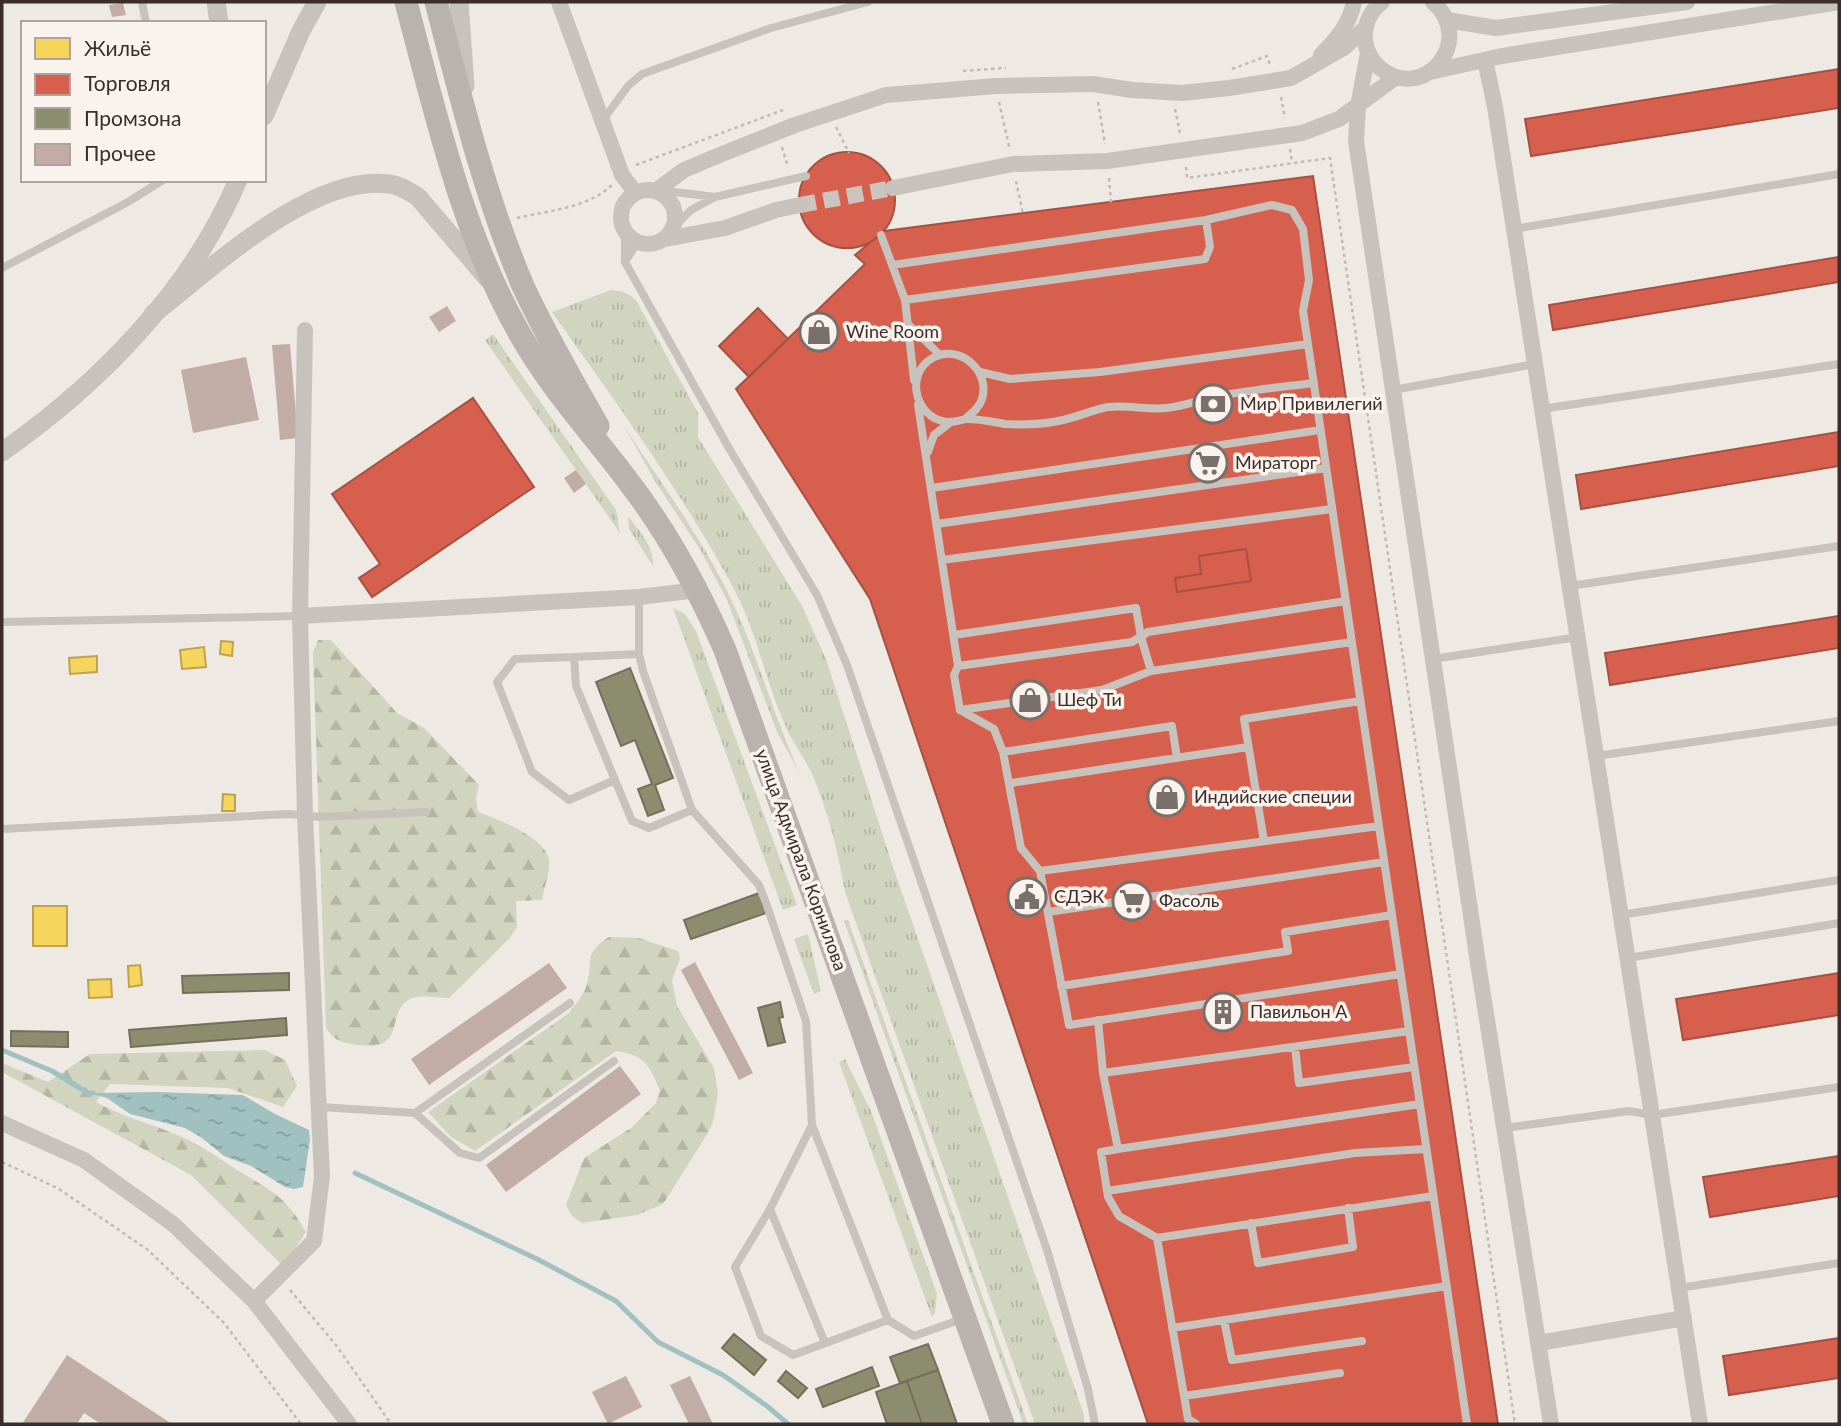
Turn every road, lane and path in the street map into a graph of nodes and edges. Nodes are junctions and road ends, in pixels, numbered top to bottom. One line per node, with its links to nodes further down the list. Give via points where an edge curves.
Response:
1 (142, 2): 17 (lane)
2 (216, 2): 18 (street)
3 (317, 2): 33 (street)
4 (406, 2): 64 (main road, улица Адмирала Корнилова, via 464,206)
5 (436, 2): 34 (main road)
6 (459, 2): 34 (street)
7 (559, 2): 35 (street)
8 (868, 2): 35 (lane, via 772,28 642,74)
9 (1354, 2): 27 (street, via 1341,33 1311,65)
10 (1382, 2): 15 (street)
11 (1433, 2): 16 (street)
12 (1687, 2): 16 (street, via 1496,28)
13 (1839, 2): 14 (street)
14 (1764, 8): 20 (street)
15 (1367, 15): 19 (street); 27 (street, via 1345,47)
16 (1447, 20): 24 (street, via 1450,44)
17 (146, 21)
18 (219, 21)
19 (1368, 52): 26 (street, via 1376,65); 31 (street)
20 (1485, 60): 24 (street); 57 (street)
21 (992, 68): 22 (path); 23 (path); 29 (path)
22 (1006, 68)
23 (953, 72)
24 (1430, 72): 26 (street)
25 (1222, 74): 27 (path, via 1267,56)
26 (1396, 77): 31 (street)
27 (1284, 79): 30 (street); 36 (path)
28 (1093, 84): 29 (street); 30 (street); 38 (path)
29 (996, 86): 40 (path); 48 (street, via 886,95 722,154 684,170)
30 (1169, 92): 37 (path)
31 (1358, 106): 36 (street, via 1339,119); 76 (street, via 1356,141)
32 (792, 108): 42 (path, via 641,161)
33 (266, 111)
34 (468, 122): 85 (main road, via 482,176 523,285)
35 (602, 122): 42 (street)
36 (1288, 135): 37 (street); 39 (path)
37 (1183, 150): 38 (street); 39 (path, via 1188,178)
38 (1107, 162): 40 (street); 51 (path)
39 (1292, 163): 177 (path, via 1330,158)
40 (1013, 164): 47 (street); 54 (path)
41 (1839, 174): 57 (lane)
42 (622, 175): 49 (street); 56 (path, via 605,191 559,211 517,218)
43 (806, 176): 50 (lane)
44 (160, 182): 63 (lane)
45 (228, 182): 52 (street)
46 (237, 182): 52 (street)
47 (893, 188)
48 (657, 190): 49 (street); 50 (lane); 58 (street, via 676,212)
49 (635, 192): 60 (street, via 623,203 620,218)
50 (715, 197): 58 (lane, via 691,210)
51 (1111, 203)
52 (227, 204): 66 (street, via 189,270)
53 (800, 205): 58 (street, via 725,228)
54 (1023, 214)
55 (1206, 220): 62 (lane); 65 (lane, via 1210,247 1205,259); 69 (lane, via 1272,205 1292,210 1303,229 1309,280 1303,311)
56 (521, 228)
57 (1514, 229): 71 (street)
58 (670, 233): 60 (street, via 652,244)
59 (881, 235): 62 (lane)
60 (631, 238): 61 (lane); 61 (lane)
61 (625, 262): 174 (lane, via 817,595 847,664 1047,1250)
62 (892, 265): 65 (lane)
63 (2, 268)
64 (498, 291): 66 (street, via 418,197 391,184 357,184 319,197 273,223); 85 (main road, улица Адмирала Корнилова, via 520,336 567,406)
65 (905, 300): 67 (lane)
66 (153, 314): 82 (street, via 71,399)
67 (908, 324): 70 (lane); 75 (lane)
68 (305, 330): 95 (street)
69 (1308, 344): 73 (lane, via 1100,372 1010,379); 74 (lane)
70 (940, 355): 73 (lane, via 956,354 970,360); 75 (lane, via 919,372)
71 (1535, 364): 76 (lane); 78 (street)
72 (1839, 364): 78 (lane)
73 (980, 372): 79 (lane, via 982,398)
74 (1314, 383): 79 (lane, via 1167,408 1108,407 1061,421 1009,424); 81 (lane)
75 (915, 386): 77 (lane)
76 (1393, 390): 103 (street)
77 (917, 400): 80 (lane, via 937,420); 83 (lane)
78 (1542, 409): 91 (street)
79 (965, 419): 80 (lane)
80 (951, 422): 83 (lane, via 934,436)
81 (1320, 430): 84 (lane); 86 (lane)
82 (2, 452)
83 (927, 454): 86 (lane)
84 (1326, 468): 87 (lane); 88 (lane)
85 (628, 481): 92 (main road, улица Адмирала Корнилова)
86 (932, 488): 88 (lane)
87 (1332, 509): 90 (lane); 94 (lane)
88 (937, 524): 90 (lane)
89 (1839, 546): 91 (lane)
90 (942, 560): 97 (lane)
91 (1570, 586): 99 (street)
92 (698, 590): 93 (street); 160 (main road, улица Адмирала Корнилова, via 758,739)
93 (639, 597): 95 (street); 101 (lane)
94 (1346, 600): 98 (lane, via 1148,632); 100 (lane)
95 (300, 616): 96 (lane); 117 (street)
96 (2, 622)
97 (954, 635): 98 (lane, via 1136,608); 104 (lane)
98 (1141, 637): 104 (lane, via 1132,642); 105 (lane)
99 (1578, 637): 103 (lane); 111 (street)
100 (1352, 642): 105 (lane); 106 (lane)
101 (639, 654): 102 (lane); 115 (lane)
102 (574, 657): 113 (lane, via 576,686); 113 (lane, via 515,659 497,682 532,772 569,800)
103 (1433, 659): 145 (street)
104 (958, 666): 107 (lane, via 954,674)
105 (1151, 671): 107 (lane, via 1101,690)
106 (1360, 701): 109 (lane, via 1244,719); 118 (lane)
107 (960, 710): 110 (lane, via 994,729)
108 (1839, 722): 111 (lane)
109 (1248, 747): 112 (lane); 120 (lane)
110 (1003, 752): 112 (lane, via 1172,726); 114 (lane)
111 (1596, 756): 126 (street)
112 (1177, 758): 114 (lane)
113 (615, 780): 115 (lane, via 632,821 649,828)
114 (1011, 783): 122 (lane, via 1021,848)
115 (692, 810): 144 (lane, via 759,885 806,1021)
116 (426, 812): 117 (lane)
117 (305, 816): 119 (lane); 140 (street)
118 (1379, 826): 120 (lane); 121 (lane)
119 (2, 829)
120 (1264, 841): 122 (lane)
121 (1384, 862): 124 (lane); 125 (lane)
122 (1040, 871): 124 (lane)
123 (1839, 880): 126 (lane)
124 (1048, 912): 130 (lane)
125 (1392, 915): 129 (lane); 130 (lane, via 1285,932 1287,951)
126 (1621, 915): 128 (street)
127 (1839, 923): 128 (lane)
128 (1628, 958): 142 (street)
129 (1401, 974): 132 (lane); 133 (lane)
130 (1061, 986): 132 (lane, via 1069,1025)
131 (570, 1003): 141 (lane)
132 (1097, 1020): 137 (lane)
133 (1409, 1031): 134 (lane); 136 (lane)
134 (1295, 1047): 136 (lane, via 1299,1083); 137 (lane)
135 (614, 1061): 141 (lane, via 479,1158 460,1153)
136 (1414, 1067): 139 (lane)
137 (1103, 1073): 146 (lane)
138 (1839, 1087): 142 (lane)
139 (1420, 1104): 146 (lane); 147 (lane)
140 (320, 1107): 141 (lane); 159 (street, via 322,1176 314,1241)
141 (415, 1113)
142 (1652, 1115): 145 (lane, via 1629,1111); 157 (street)
143 (2, 1123): 159 (street, via 84,1160 173,1224)
144 (812, 1125): 152 (lane); 162 (lane)
145 (1505, 1128): 167 (street)
146 (1118, 1149): 149 (lane, via 1101,1153)
147 (1426, 1149): 149 (lane, via 1355,1153); 150 (lane)
148 (2, 1162): 170 (path, via 59,1189 148,1250 224,1323)
149 (1107, 1191): 154 (lane, via 1119,1216)
150 (1433, 1196): 151 (lane); 156 (lane)
151 (1349, 1208): 153 (lane); 153 (lane, via 1353,1247 1258,1263)
152 (770, 1209): 166 (lane); 166 (lane, via 735,1268 761,1336 793,1355)
153 (1251, 1223): 154 (lane)
154 (1157, 1238): 164 (lane)
155 (1839, 1263): 157 (lane)
156 (1447, 1286): 163 (lane); 176 (lane)
157 (1679, 1288): 161 (street)
158 (290, 1289): 172 (path)
159 (254, 1301): 171 (street)
160 (965, 1318): 162 (lane, via 914,1336); 173 (main road, улица Адмирала Корнилова)
161 (1684, 1318): 167 (street); 179 (street)
162 (888, 1320): 166 (lane)
163 (1224, 1320): 164 (lane); 165 (lane, via 1233,1360)
164 (1172, 1328): 169 (lane)
165 (1363, 1341)
166 (825, 1343)
167 (1539, 1343): 178 (street)
168 (1340, 1373): 169 (lane)
169 (1184, 1396): 175 (lane, via 1188,1419)
170 (301, 1424)
171 (349, 1424)
172 (391, 1424)
173 (1003, 1424)
174 (1095, 1424)
175 (1196, 1424)
176 (1467, 1424)
177 (1515, 1424)
178 (1551, 1424)
179 (1700, 1424)

